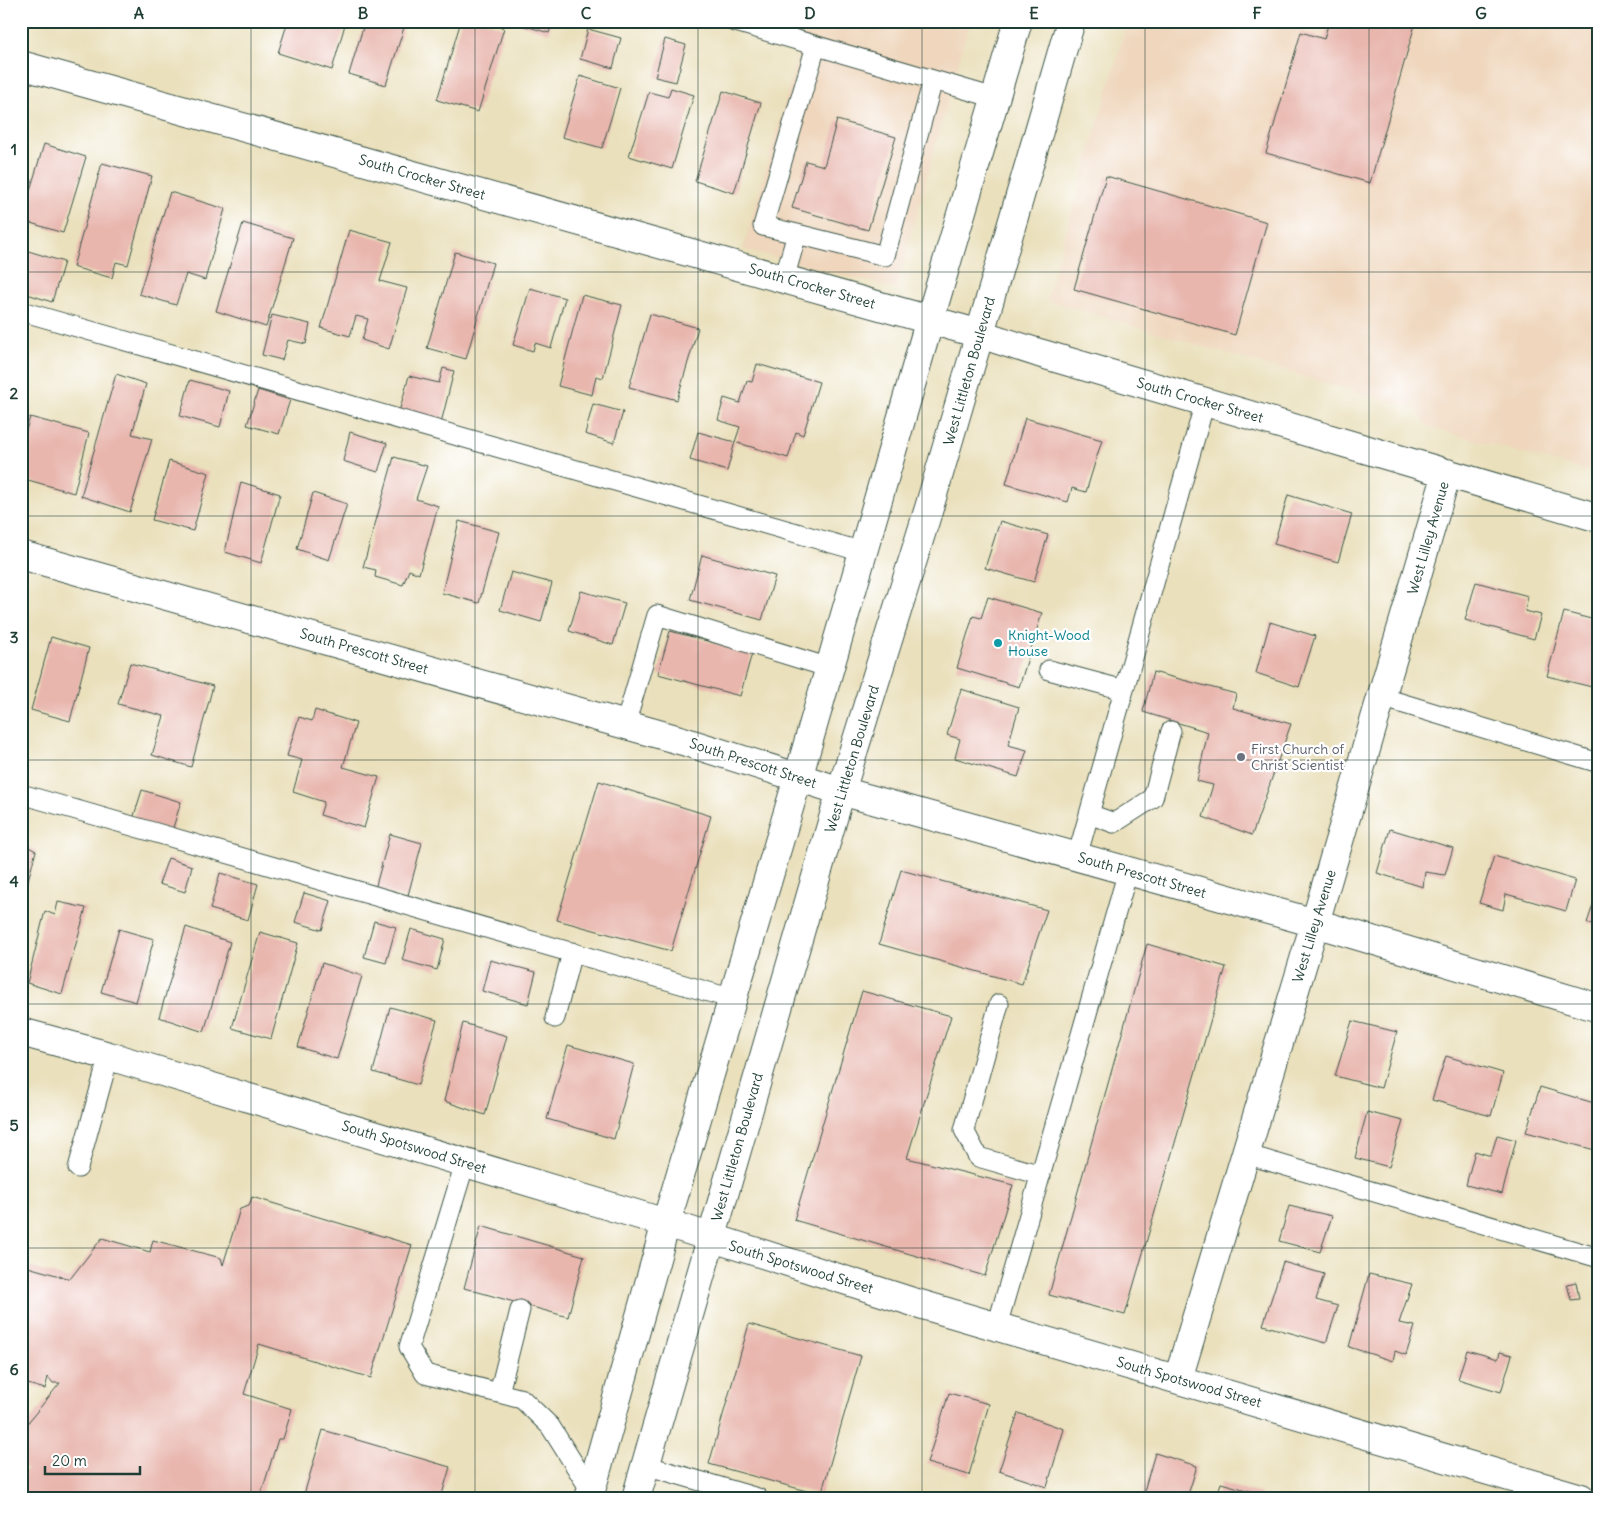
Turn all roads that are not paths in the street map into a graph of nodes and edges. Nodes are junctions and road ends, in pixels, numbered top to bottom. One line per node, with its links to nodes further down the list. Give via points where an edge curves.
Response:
1 (732, 21): 4 (lane)
2 (1018, 21): 7 (street)
3 (1071, 21): 12 (street, West Littleton Boulevard)
4 (816, 46): 6 (lane); 8 (lane, via 764,226)
5 (21, 65): 9 (street, South Crocker Street)
6 (933, 80): 7 (lane); 8 (lane, via 884,256)
7 (995, 98): 11 (street)
8 (797, 234): 9 (lane)
9 (784, 279): 11 (street, South Crocker Street)
10 (21, 311): 16 (lane)
11 (930, 319): 12 (street, South Crocker Street); 16 (street)
12 (980, 334): 13 (street, South Crocker Street); 26 (street, West Littleton Boulevard)
13 (1206, 402): 14 (street, South Crocker Street); 20 (lane)
14 (1447, 473): 15 (street, South Crocker Street); 21 (street, West Lilley Avenue)
15 (1599, 518)
16 (863, 552): 18 (street)
17 (21, 555): 22 (street, South Prescott Street)
18 (830, 668): 22 (lane, via 657,615); 25 (street)
19 (1048, 670): 20 (lane)
20 (1124, 690): 28 (lane)
21 (1381, 697): 24 (lane); 31 (street, West Lilley Avenue)
22 (625, 725): 25 (street, South Prescott Street)
23 (1170, 731): 28 (lane, via 1153,798 1114,823)
24 (1599, 763)
25 (798, 778): 26 (street, South Prescott Street); 33 (street)
26 (841, 791): 29 (street, South Prescott Street); 44 (street, West Littleton Boulevard)
27 (21, 794): 32 (lane)
28 (1089, 814): 29 (lane)
29 (1077, 857): 30 (street, South Prescott Street)
30 (1128, 871): 31 (street, South Prescott Street); 42 (lane)
31 (1315, 923): 35 (street, South Prescott Street); 39 (street, West Lilley Avenue)
32 (572, 952): 33 (lane); 36 (lane)
33 (733, 999): 43 (street)
34 (998, 1004): 42 (lane, via 964,1130 978,1157)
35 (1599, 1008)
36 (555, 1018)
37 (21, 1032): 38 (street, South Spotswood Street)
38 (109, 1056): 40 (street, South Spotswood Street); 41 (lane)
39 (1245, 1154): 45 (lane); 48 (street, West Lilley Avenue)
40 (465, 1163): 43 (street, South Spotswood Street); 49 (lane, via 409,1347 425,1374)
41 (78, 1168)
42 (1041, 1175): 47 (lane)
43 (666, 1223): 44 (street, South Spotswood Street); 51 (street)
44 (711, 1239): 47 (street, South Spotswood Street); 50 (street, West Littleton Boulevard)
45 (1599, 1258)
46 (520, 1310): 49 (lane)
47 (997, 1326): 48 (street, South Spotswood Street)
48 (1178, 1378): 54 (street, South Spotswood Street)
49 (499, 1393): 51 (lane, via 522,1399 550,1426)
50 (646, 1465): 52 (street, West Littleton Boulevard); 53 (lane)
51 (590, 1494)
52 (636, 1498)
53 (758, 1498)
54 (1582, 1498)

